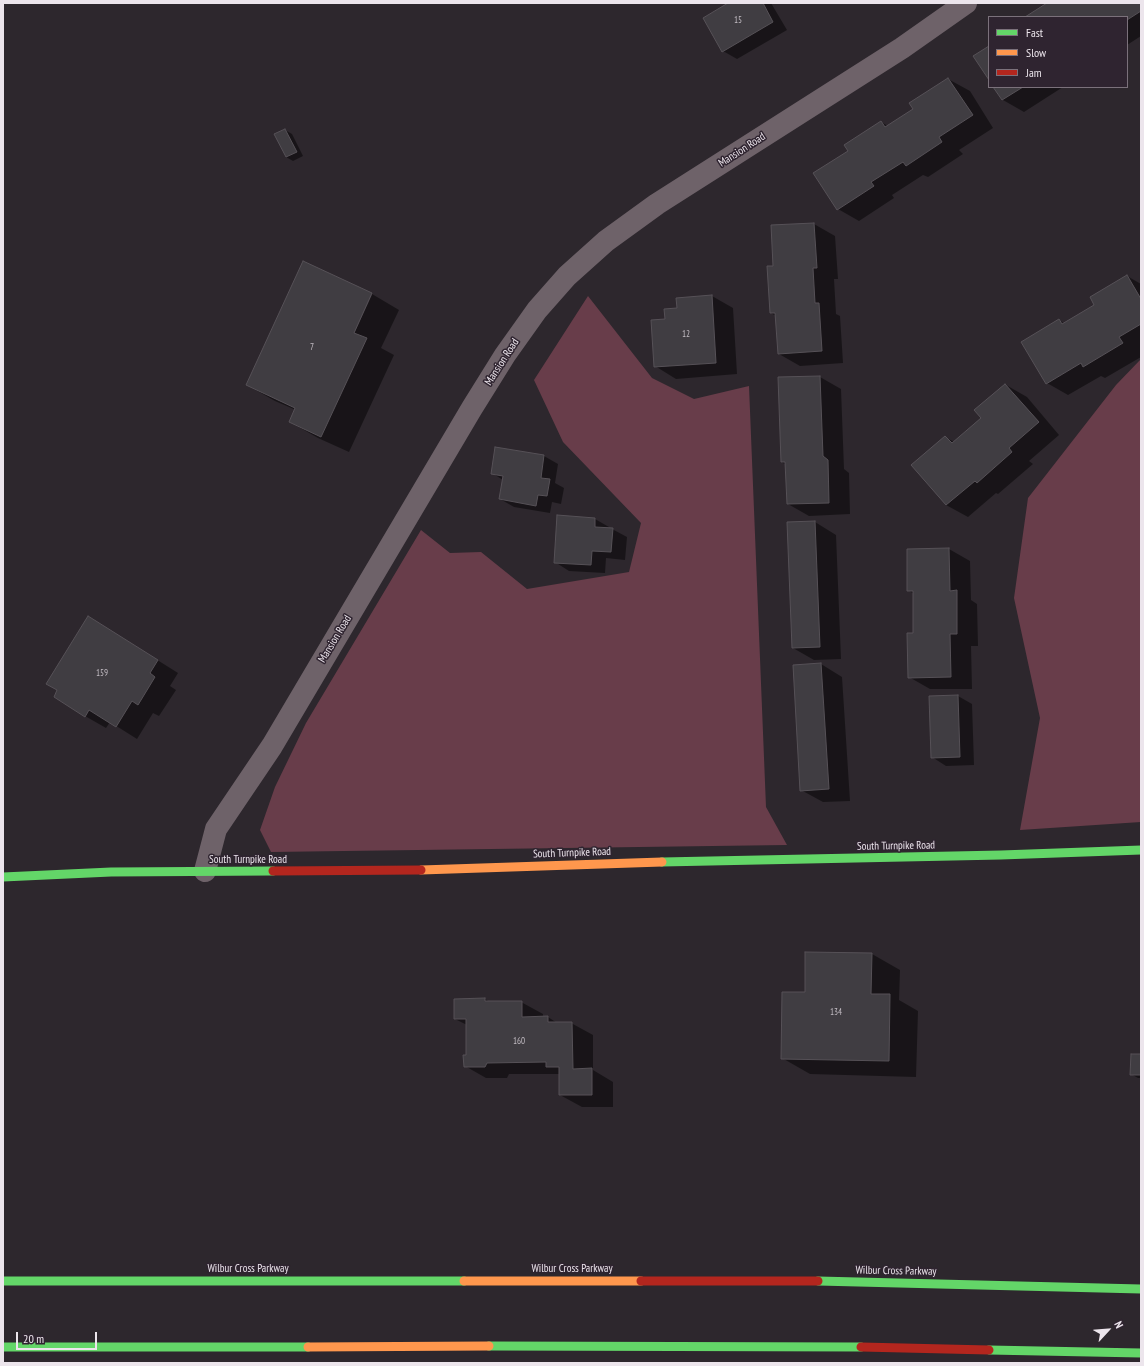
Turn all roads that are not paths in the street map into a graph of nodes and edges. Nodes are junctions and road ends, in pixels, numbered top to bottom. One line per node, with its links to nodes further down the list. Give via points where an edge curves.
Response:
1 (966, 3): 3 (street, Mansion Road, via 902,48 657,204 606,241 567,276 537,310 472,408 272,746 216,829)
2 (1141, 850): 3 (main road, South Turnpike Road, via 379,871)
3 (205, 872): 4 (main road, South Turnpike Road, via 111,872)
4 (3, 877)
5 (3, 1281): 6 (main road, Wilbur Cross Parkway, via 814,1281)
6 (1141, 1289)
7 (3, 1347): 8 (main road, via 819,1346)
8 (1141, 1353)

